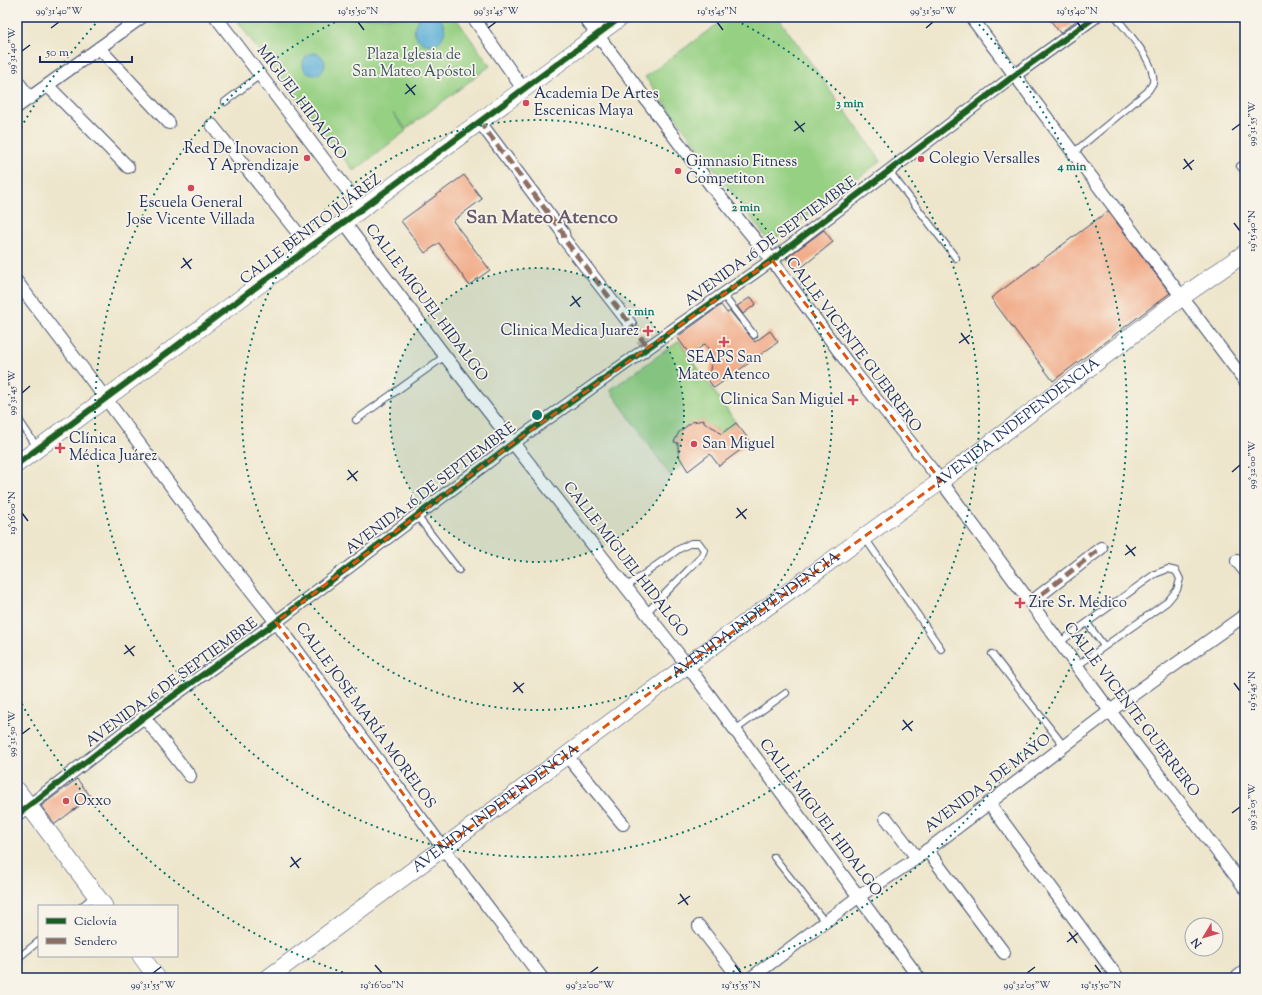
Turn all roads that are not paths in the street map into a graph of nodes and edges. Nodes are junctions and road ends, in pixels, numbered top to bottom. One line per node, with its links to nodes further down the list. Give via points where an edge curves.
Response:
1 (142, 17): 10 (street)
2 (216, 17): 11 (street, MIGUEL HIDALGO)
3 (473, 17): 15 (street)
4 (584, 17): 9 (street, CALLE VICENTE GUERRERO)
5 (621, 17): 9 (main road, CALLE BENITO JUÁREZ)
6 (971, 17): 12 (street)
7 (1095, 17): 12 (street, AVENIDA 16 DE SEPTIEMBRE)
8 (1116, 17): 22 (lane, via 1144,53 1152,70 1152,83 1148,91)
9 (597, 34): 15 (main road, CALLE BENITO JUÁREZ); 32 (street, CALLE VICENTE GUERRERO, via 712,187)
10 (99, 48): 14 (street); 20 (street)
11 (260, 75): 17 (lane); 27 (street, MIGUEL HIDALGO)
12 (1015, 75): 22 (street); 25 (street, AVENIDA 16 DE SEPTIEMBRE)
13 (17, 81): 16 (street)
14 (48, 86): 16 (street); 24 (street)
15 (523, 89): 19 (main road, CALLE BENITO JUÁREZ)
16 (30, 98): 18 (street)
17 (225, 102)
18 (17, 107)
19 (479, 121): 27 (main road, CALLE BENITO JUÁREZ); 36 (street, via 563,233 564,239)
20 (169, 123)
21 (212, 125): 29 (street)
22 (1073, 153): 35 (street)
23 (1240, 166): 26 (lane)
24 (128, 167)
25 (889, 171): 31 (lane); 32 (street, AVENIDA 16 DE SEPTIEMBRE)
26 (1245, 172)
27 (361, 208): 28 (main road, CALLE BENITO JUÁREZ)
28 (344, 222): 29 (main road, CALLE BENITO JUÁREZ); 38 (street, CALLE MIGUEL HIDALGO)
29 (309, 248): 40 (main road, CALLE BENITO JUÁREZ)
30 (1245, 253): 35 (main road, AVENIDA INDEPENDENCIA)
31 (956, 258)
32 (772, 260): 34 (street, AVENIDA 16 DE SEPTIEMBRE); 46 (street, CALLE VICENTE GUERRERO, via 852,369)
33 (17, 282): 40 (street, CALLE JOSÉ MARÍA MORELOS)
34 (723, 294): 37 (lane); 43 (street, AVENIDA 16 DE SEPTIEMBRE, via 646,344)
35 (1182, 297): 39 (street); 46 (main road, AVENIDA INDEPENDENCIA)
36 (630, 324)
37 (754, 336)
38 (445, 356): 42 (lane); 43 (street, CALLE MIGUEL HIDALGO)
39 (1245, 381)
40 (106, 399): 44 (main road, CALLE BENITO JUÁREZ); 57 (street, CALLE JOSÉ MARÍA MORELOS)
41 (17, 417): 44 (lane)
42 (356, 420)
43 (513, 443): 47 (street, AVENIDA 16 DE SEPTIEMBRE); 53 (street, CALLE MIGUEL HIDALGO)
44 (38, 448): 45 (main road, CALLE BENITO JUÁREZ)
45 (17, 464)
46 (941, 481): 48 (main road, AVENIDA INDEPENDENCIA); 54 (street, CALLE VICENTE GUERRERO)
47 (417, 516): 51 (lane); 57 (street, AVENIDA 16 DE SEPTIEMBRE)
48 (864, 537): 61 (lane); 63 (main road, AVENIDA INDEPENDENCIA)
49 (1101, 548): 54 (street)
50 (1237, 561): 52 (street)
51 (460, 570)
52 (1245, 571)
53 (626, 587): 55 (street, CALLE MIGUEL HIDALGO); 55 (lane, via 679,549 691,543 699,543 704,550 701,557)
54 (1030, 603): 59 (street, CALLE VICENTE GUERRERO)
55 (646, 613): 63 (street, CALLE MIGUEL HIDALGO)
56 (1245, 615): 66 (street, AVENIDA 5 DE MAYO)
57 (276, 622): 67 (street, AVENIDA 16 DE SEPTIEMBRE); 77 (street, CALLE JOSÉ MARÍA MORELOS)
58 (1087, 623): 59 (lane); 60 (lane); 60 (lane, via 1155,574 1168,569 1176,571 1180,579 1177,590 1167,602)
59 (1060, 642): 64 (street, CALLE VICENTE GUERRERO)
60 (1104, 646): 64 (lane)
61 (941, 649)
62 (992, 654): 69 (lane)
63 (687, 666): 68 (street, CALLE MIGUEL HIDALGO); 70 (main road, AVENIDA INDEPENDENCIA)
64 (1077, 666): 66 (street, CALLE VICENTE GUERRERO)
65 (786, 693): 68 (lane)
66 (1110, 711): 69 (street, AVENIDA 5 DE MAYO); 81 (street, CALLE VICENTE GUERRERO)
67 (144, 717): 71 (street); 74 (street, AVENIDA 16 DE SEPTIEMBRE)
68 (735, 730): 82 (street, CALLE MIGUEL HIDALGO)
69 (1064, 746): 73 (street, AVENIDA 5 DE MAYO)
70 (567, 756): 76 (street); 77 (main road, AVENIDA INDEPENDENCIA)
71 (190, 776)
72 (17, 790): 74 (main road)
73 (989, 803): 78 (street, AVENIDA 5 DE MAYO); 98 (street)
74 (23, 810): 83 (main road)
75 (886, 818): 80 (street)
76 (623, 824)
77 (443, 848): 93 (main road, AVENIDA INDEPENDENCIA); 94 (street, CALLE JOSÉ MARÍA MORELOS)
78 (927, 850): 80 (street, AVENIDA 5 DE MAYO); 88 (street)
79 (774, 857): 85 (lane)
80 (917, 858): 82 (street, AVENIDA 5 DE MAYO)
81 (1245, 888)
82 (858, 897): 85 (street, AVENIDA 5 DE MAYO); 97 (street, CALLE MIGUEL HIDALGO)
83 (99, 901): 84 (lane)
84 (85, 905)
85 (825, 922): 96 (street, AVENIDA 5 DE MAYO)
86 (699, 926): 95 (street)
87 (38, 942): 90 (lane)
88 (1004, 953)
89 (142, 957): 92 (main road)
90 (17, 959)
91 (1245, 971): 99 (street)
92 (157, 978)
93 (268, 978)
94 (542, 978)
95 (739, 978)
96 (751, 978)
97 (918, 978)
98 (1118, 978)
99 (1236, 978)

